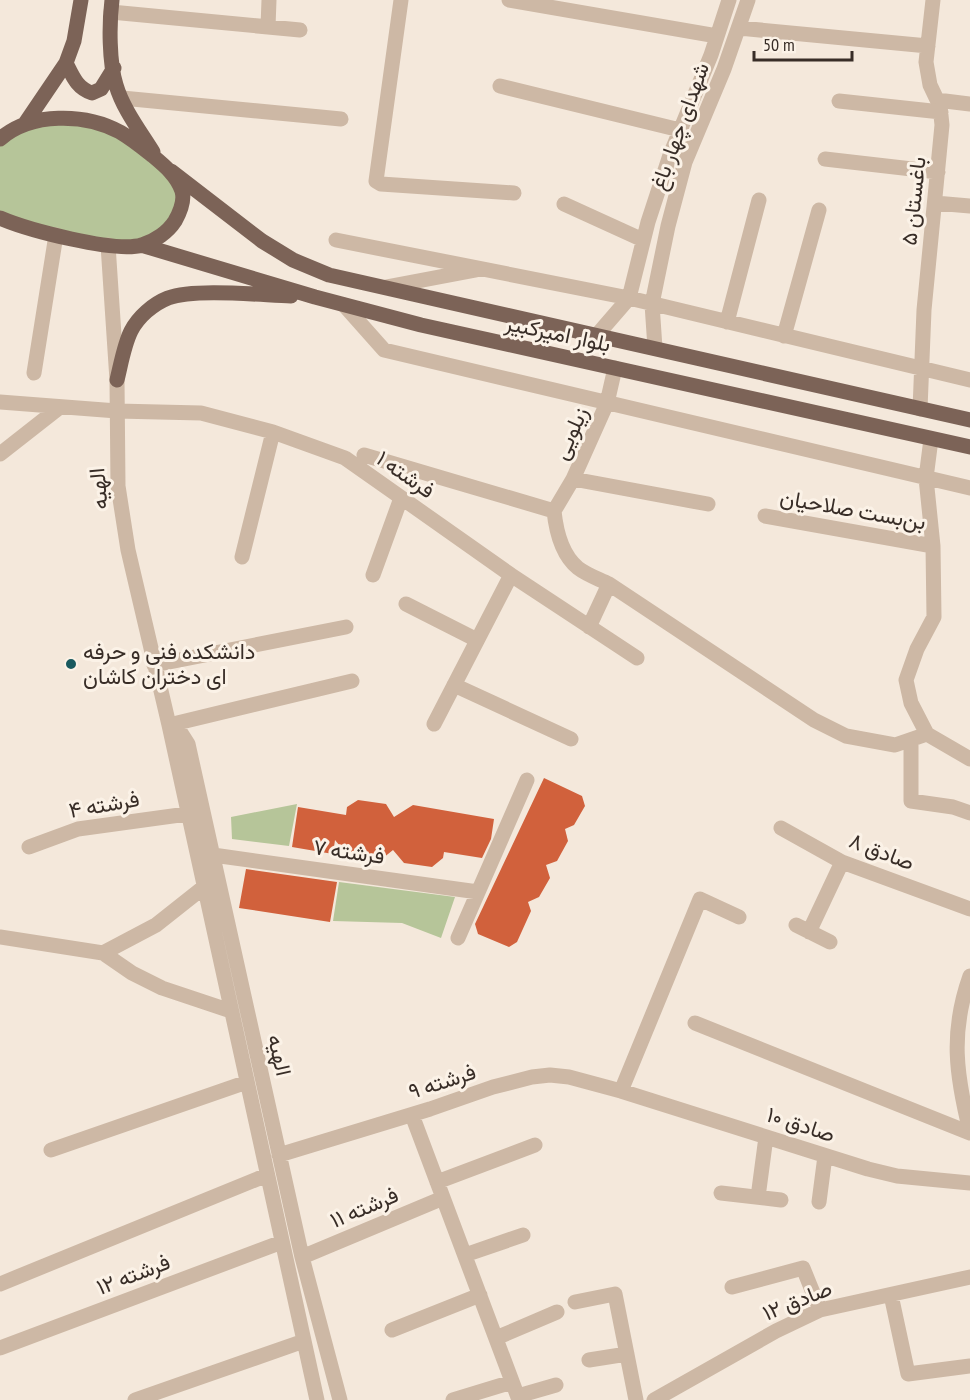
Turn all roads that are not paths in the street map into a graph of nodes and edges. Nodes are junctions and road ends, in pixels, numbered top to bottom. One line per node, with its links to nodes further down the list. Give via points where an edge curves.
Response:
1 (81, 0): 14 (main road)
2 (269, 0): 9 (street)
3 (401, 0): 28 (street, via 376,181)
4 (509, 0): 12 (street)
5 (748, 0): 10 (street, شهدای چهار باغ)
6 (933, 0): 13 (street, باغستان ۵)
7 (724, 1): 12 (street, شهدای چهار باغ)
8 (111, 6): 9 (street); 15 (main road, via 109,28)
9 (268, 27): 11 (street)
10 (739, 28): 13 (street); 44 (street, شهدای چهار باغ, via 685,162)
11 (300, 30)
12 (717, 36): 22 (street, شهدای چهار باغ)
13 (928, 46): 20 (street, باغستان ۵, via 930,85)
14 (66, 63): 15 (main road, via 75,82 92,93 101,89); 23 (main road)
15 (114, 68): 17 (main road)
16 (500, 86): 22 (street)
17 (122, 98): 21 (street); 25 (main road)
18 (838, 101): 20 (street)
19 (970, 104): 20 (street)
20 (939, 106): 27 (street, باغستان ۵, via 942,125)
21 (341, 118)
22 (680, 130): 37 (street, شهدای چهار باغ)
23 (9, 132): 25 (main road, بلوار امیرکبیر, via 41,120 80,120 120,132)
24 (825, 159): 27 (street)
25 (157, 160): 26 (main road, بلوار امیرکبیر)
26 (171, 171): 39 (main road, via 182,191 180,213 159,237); 41 (main road, بلوار امیرکبیر, via 293,260 329,275)
27 (938, 172): 30 (street, باغستان ۵)
28 (514, 193)
29 (759, 200): 46 (street)
30 (935, 203): 32 (street); 51 (street, باغستان ۵)
31 (564, 204): 37 (street)
32 (970, 206)
33 (819, 210): 48 (street)
34 (0, 219): 35 (main road)
35 (56, 235): 38 (main road); 52 (street)
36 (336, 240): 40 (street)
37 (643, 240): 43 (street, شهدای چهار باغ)
38 (108, 245): 39 (main road); 53 (street, الهیه)
39 (141, 245): 42 (main road, بلوار امیرکبیر)
40 (482, 269): 41 (street); 43 (street)
41 (386, 288): 47 (main road, بلوار امیرکبیر)
42 (315, 297): 45 (main road, بلوار امیرکبیر); 53 (main road, via 194,294 168,298 149,309 130,332)
43 (628, 298): 44 (street); 47 (street)
44 (652, 304): 46 (street); 49 (street, شهدای چهار باغ)
45 (344, 305): 50 (main road, بلوار امیرکبیر); 56 (street, via 384,350)
46 (727, 322): 48 (street)
47 (597, 335): 49 (main road, بلوار امیرکبیر)
48 (784, 336): 51 (street)
49 (655, 348): 58 (main road, بلوار امیرکبیر)
50 (615, 368): 56 (street, زیلویی); 62 (main road, بلوار امیرکبیر)
51 (922, 369): 54 (street); 58 (street, باغستان ۵)
52 (34, 372)
53 (117, 380): 59 (street, الهیه)
54 (970, 380)
55 (0, 402): 57 (street, فرشته ۱)
56 (608, 404): 66 (street); 67 (street, زیلویی)
57 (60, 407): 59 (street, فرشته ۱); 64 (street)
58 (920, 409): 60 (main road, بلوار امیرکبیر)
59 (117, 411): 61 (street, فرشته ۱, via 201,413); 83 (street, الهیه, via 118,486)
60 (970, 420)
61 (273, 432): 69 (street, فرشته ۱, via 345,458); 74 (street)
62 (931, 439): 63 (main road, بلوار امیرکبیر); 66 (street)
63 (970, 447)
64 (0, 454)
65 (364, 454): 71 (street)
66 (926, 478): 68 (street); 73 (street)
67 (573, 479): 70 (street); 71 (street, زیلویی)
68 (970, 489)
69 (401, 498): 75 (street); 76 (street, فرشته ۱)
70 (708, 504)
71 (554, 511): 77 (street, via 564,550 577,567)
72 (765, 516): 73 (street, بن‌بست صلاحیان)
73 (933, 546): 88 (street, via 934,616 906,680 911,703)
74 (242, 557)
75 (373, 575)
76 (511, 575): 80 (street, فرشته ۱); 81 (street)
77 (609, 584): 80 (street); 90 (street, via 813,720 846,736 895,745)
78 (406, 604): 81 (street)
79 (346, 627): 83 (street)
80 (590, 627): 82 (street, فرشته ۱)
81 (477, 640): 85 (street)
82 (637, 658)
83 (154, 665): 87 (street, الهیه)
84 (352, 681): 87 (street)
85 (454, 685): 86 (street); 89 (street)
86 (434, 724)
87 (169, 726): 94 (street, الهیه); 97 (street, الهیه, via 181,733 188,744)
88 (927, 734): 90 (street); 91 (street)
89 (571, 739)
90 (911, 740): 93 (street, via 911,801)
91 (970, 759)
92 (527, 780): 100 (street)
93 (970, 813)
94 (187, 814): 96 (street, فرشته ۴, via 78,829); 99 (street, الهیه)
95 (781, 828): 98 (street, صادق ۸)
96 (29, 846)
97 (213, 855): 100 (street, فرشته ۷); 110 (street, الهیه)
98 (842, 862): 101 (street, صادق ۸); 105 (street, via 803,928)
99 (204, 887): 106 (street, via 156,925); 108 (street, الهیه)
100 (478, 892): 104 (street)
101 (970, 909)
102 (739, 917): 112 (street, via 700,899)
103 (0, 937): 106 (street)
104 (458, 938)
105 (830, 942)
106 (103, 953): 108 (street, via 162,988)
107 (970, 976): 114 (street, via 961,1010 956,1059)
108 (231, 1011): 110 (street, الهیه)
109 (695, 1023): 114 (street)
110 (250, 1060): 111 (street, الهیه); 118 (street, الهیه)
111 (247, 1082): 117 (street); 120 (street, الهیه)
112 (621, 1091): 113 (street, فرشته ۹, via 569,1077 532,1077); 115 (street, صادق ۱۰)
113 (412, 1115): 118 (street, فرشته ۹); 121 (street)
114 (970, 1132)
115 (766, 1137): 119 (street, صادق ۱۰); 124 (street)
116 (535, 1145): 121 (street)
117 (51, 1150)
118 (279, 1155): 131 (street, الهیه)
119 (825, 1156): 122 (street, صادق ۱۰, via 897,1176); 127 (street)
120 (267, 1175): 129 (street, الهیه); 133 (street)
121 (437, 1182): 125 (street)
122 (970, 1183)
123 (722, 1193): 124 (street)
124 (759, 1197): 126 (street)
125 (443, 1198): 130 (street); 131 (street, فرشته ۱۱)
126 (781, 1200)
127 (819, 1202)
128 (523, 1235): 130 (street)
129 (282, 1242): 142 (street, الهیه); 143 (street, فرشته ۱۲)
130 (465, 1255): 135 (street)
131 (302, 1257): 151 (street, الهیه)
132 (970, 1277): 136 (street, صادق ۱۲)
133 (0, 1284)
134 (732, 1287): 138 (street, via 804,1268)
135 (480, 1295): 140 (street); 141 (street)
136 (891, 1295): 138 (street, صادق ۱۲); 146 (street, via 908,1374)
137 (575, 1302): 144 (street, via 615,1294)
138 (820, 1310): 154 (street, صادق ۱۲)
139 (557, 1312): 141 (street)
140 (392, 1330)
141 (496, 1338): 148 (street)
142 (304, 1341): 149 (street); 150 (street, الهیه)
143 (0, 1348)
144 (627, 1354): 145 (street); 153 (street)
145 (589, 1360)
146 (970, 1366)
147 (556, 1385): 148 (street)
148 (516, 1393): 152 (street)
149 (135, 1400)
150 (317, 1400)
151 (340, 1400)
152 (453, 1400)
153 (636, 1400)
154 (654, 1400)

